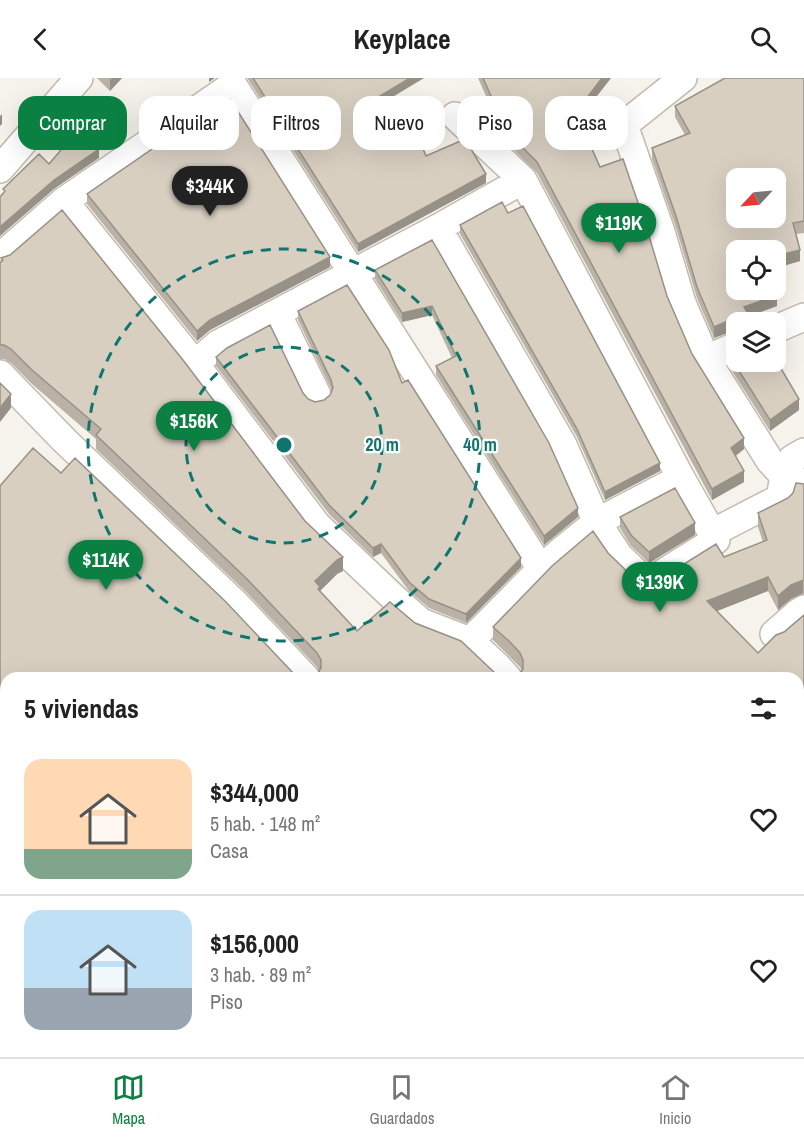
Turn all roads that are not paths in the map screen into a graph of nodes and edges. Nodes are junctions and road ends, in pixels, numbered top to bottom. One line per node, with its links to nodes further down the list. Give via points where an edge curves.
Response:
1 (79, 78): 4 (street)
2 (683, 78): 14 (street, via 624,125 682,303)
3 (455, 116): 5 (street)
4 (0, 169)
5 (523, 180): 7 (street); 19 (street)
6 (64, 201): 8 (street); 9 (street, via 232,85); 15 (street)
7 (438, 228): 9 (street); 21 (street, via 563,445)
8 (0, 257)
9 (352, 272): 10 (street); 23 (street)
10 (277, 313): 15 (street, via 218,344); 17 (street)
11 (804, 316): 12 (street)
12 (786, 324)
13 (726, 350): 14 (street)
14 (706, 359): 20 (street, via 770,460)
15 (195, 364): 26 (street, via 317,525 422,622)
16 (0, 374): 27 (street)
17 (317, 395)
18 (804, 452): 20 (street, via 792,459)
19 (681, 478): 21 (street); 22 (street)
20 (794, 479): 22 (street, via 780,498)
21 (597, 522): 22 (street, via 619,556 647,583 716,540); 23 (street)
22 (712, 533)
23 (542, 569): 26 (street)
24 (804, 609): 25 (street)
25 (774, 634)
26 (470, 641): 28 (street)
27 (300, 672)
28 (503, 672)

